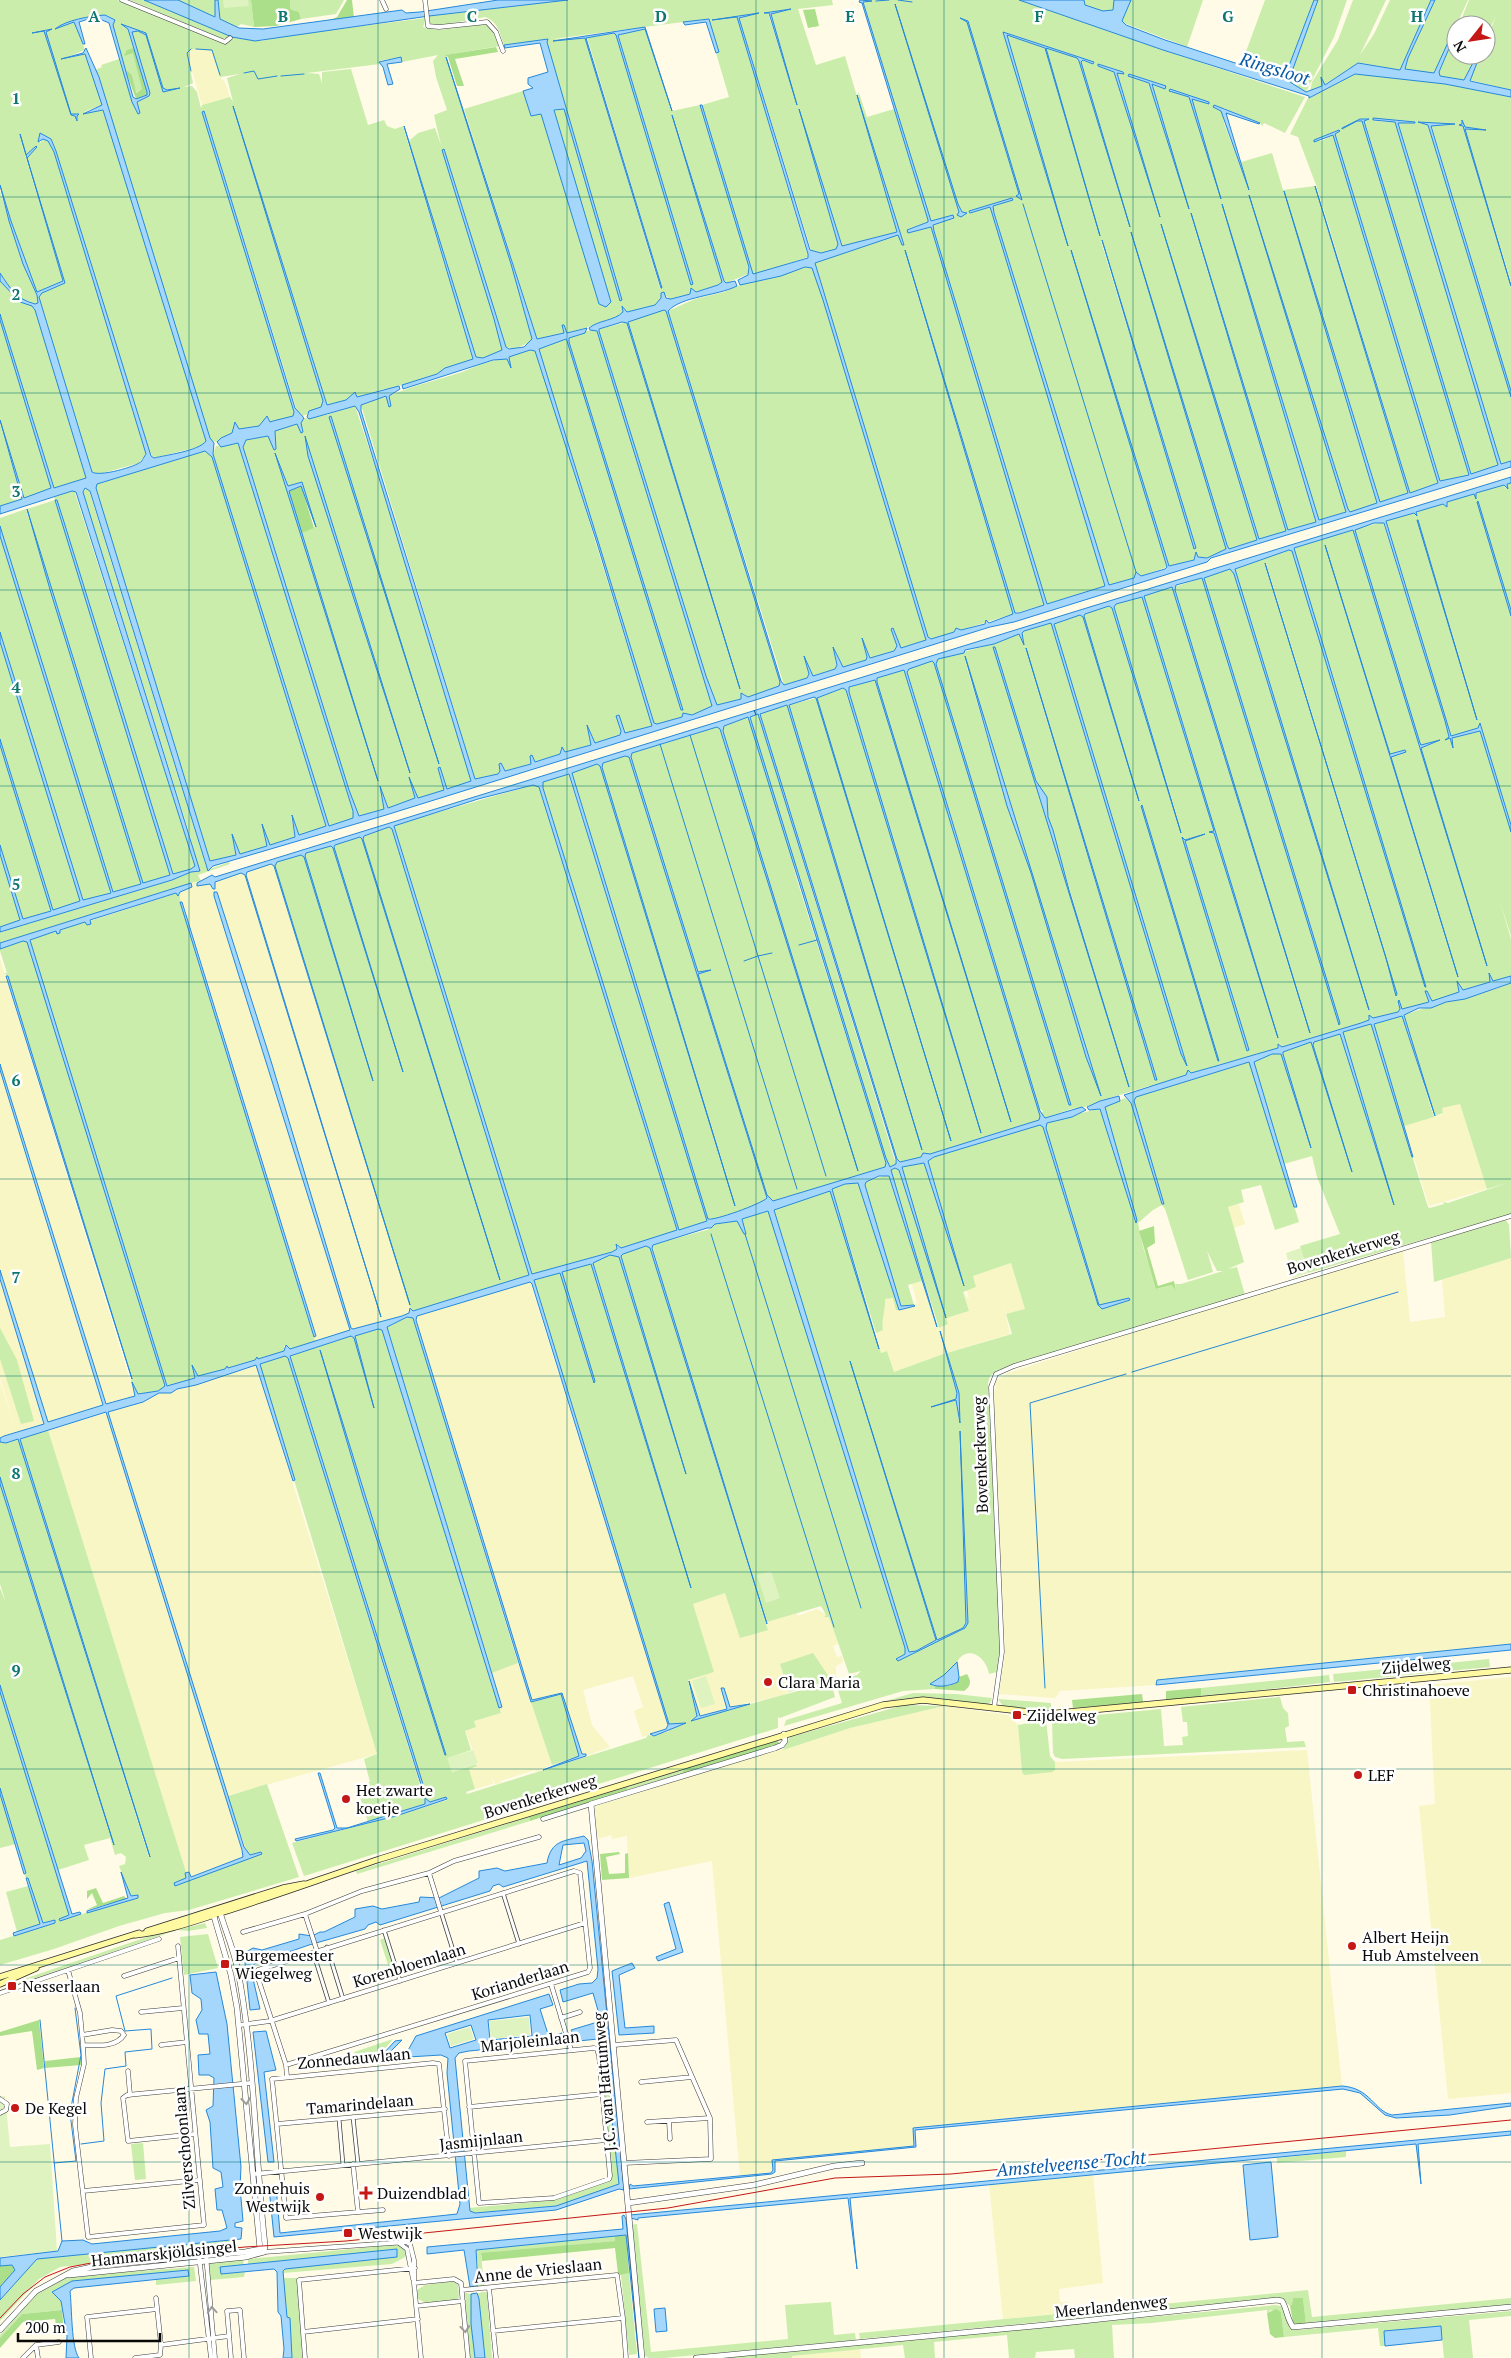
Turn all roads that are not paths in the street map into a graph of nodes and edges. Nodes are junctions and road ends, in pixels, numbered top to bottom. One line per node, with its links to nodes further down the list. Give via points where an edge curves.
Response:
1 (122, 0): 5 (street, via 225,42)
2 (382, 0): 4 (street)
3 (425, 0): 6 (street, via 428,26 487,22 496,32)
4 (386, 9)
5 (230, 38)
6 (503, 51)
7 (1511, 1216): 9 (street, Bovenkerkerweg, via 996,1374 991,1386 1002,1652)
8 (1511, 1670): 9 (main road, Zijdelweg, via 1048,1714)
9 (994, 1709): 10 (main road, Bovenkerkerweg, via 907,1701)
10 (783, 1731): 11 (street, Bovenkerkerweg, via 785,1741 775,1748); 16 (main road, Bovenkerkerweg, via 337,1873 290,1892)
11 (591, 1804): 12 (street, Bovenkerkerweg); 53 (street, J.C. van Hattumweg)
12 (543, 1819)
13 (539, 1837): 14 (street, via 454,1861)
14 (429, 1873): 17 (street); 18 (street, via 362,1891)
15 (503, 1893): 17 (street, Korianderlaan); 19 (street, Korianderlaan, via 578,1871); 23 (street)
16 (216, 1912): 30 (main road, Bovenkerkerweg); 32 (street); 33 (street)
17 (441, 1912): 20 (street, Korianderlaan); 29 (street)
18 (305, 1914): 21 (street); 26 (street)
19 (585, 1923): 23 (street, Korenbloemlaan); 38 (street, Korianderlaan, via 590,1970)
20 (384, 1930): 25 (street, Korianderlaan); 36 (street)
21 (243, 1932)
22 (160, 1939): 31 (street)
23 (520, 1944): 29 (street, Korenbloemlaan)
24 (178, 1946): 27 (street, Zilverschoonlaan)
25 (327, 1947): 26 (street, Korianderlaan); 40 (street)
26 (317, 1951): 47 (street, Korianderlaan, via 258,1970)
27 (179, 1958): 34 (street); 43 (street, Zilverschoonlaan)
28 (315, 1958): 41 (street)
29 (457, 1964): 36 (street, Korenbloemlaan)
30 (40, 1965): 35 (main road, Bovenkerkerweg); 37 (main road, Bovenkerkerweg)
31 (68, 1970): 39 (street); 49 (street, Zilverschoonlaan, via 80,2013)
32 (238, 1973): 33 (street); 42 (street)
33 (231, 1975): 42 (street)
34 (124, 1976)
35 (0, 1977)
36 (400, 1981): 40 (street, Korenbloemlaan)
37 (0, 1984)
38 (551, 1984): 46 (street); 55 (street, Korianderlaan)
39 (0, 1993)
40 (343, 1999): 41 (street, Korenbloemlaan)
41 (329, 2003): 47 (street, Korenbloemlaan)
42 (240, 2007): 48 (street)
43 (183, 2008): 44 (street); 50 (street, Zilverschoonlaan)
44 (142, 2012)
45 (580, 2012): 46 (street)
46 (561, 2018): 54 (street)
47 (270, 2021): 48 (street, Korenbloemlaan); 55 (street, Korianderlaan)
48 (242, 2024): 60 (street)
49 (82, 2035): 51 (street, Zilverschoonlaan); 51 (street, via 112,2030 124,2035 120,2041 111,2044)
50 (187, 2042): 52 (street); 61 (street, Zilverschoonlaan)
51 (83, 2045): 87 (street, Zilverschoonlaan, via 82,2080 76,2098)
52 (161, 2045)
53 (614, 2045): 58 (street, via 676,2040); 79 (street, J.C. van Hattumweg)
54 (571, 2050): 62 (street, Marjoleinlaan, via 597,2049); 65 (street, Marjoleinlaan, via 465,2061)
55 (286, 2065): 57 (street, Korianderlaan)
56 (128, 2071): 63 (street)
57 (286, 2076): 66 (street, Zonnedauwlaan, via 439,2064); 73 (street, Zonnedauwlaan, via 272,2079)
58 (692, 2077): 59 (street); 69 (street)
59 (641, 2082)
60 (248, 2083): 61 (street); 84 (street, one-way to 84); 85 (street)
61 (191, 2088): 63 (street); 74 (street, Zilverschoonlaan)
62 (602, 2094): 65 (street); 76 (street, Marjoleinlaan)
63 (130, 2095): 74 (street, via 123,2098 128,2141)
64 (0, 2099): 67 (street, via 6,2102 7,2108)
65 (469, 2107): 77 (street, Marjoleinlaan)
66 (445, 2109): 68 (street, Tamarindelaan); 78 (street, Zonnedauwlaan)
67 (0, 2113)
68 (353, 2117): 70 (street, Tamarindelaan); 81 (street)
69 (710, 2118): 71 (street); 79 (street, via 711,2159)
70 (338, 2119): 73 (street, Tamarindelaan); 82 (street)
71 (669, 2120): 72 (street); 75 (street)
72 (647, 2122)
73 (277, 2124): 83 (street, Zonnedauwlaan)
74 (196, 2134): 86 (street, Zilverschoonlaan)
75 (670, 2139)
76 (606, 2140): 77 (street, Jasmijnlaan); 77 (street, Marjoleinlaan, via 609,2179 554,2198 479,2203)
77 (474, 2154): 78 (street, Jasmijnlaan)
78 (451, 2156): 81 (street, Jasmijnlaan)
79 (624, 2163): 88 (street, J.C. van Hattumweg)
80 (862, 2163): 88 (street, via 834,2166 754,2185)
81 (355, 2164): 82 (street, Jasmijnlaan); 90 (street)
82 (343, 2165): 83 (street, Jasmijnlaan)
83 (282, 2172): 85 (street, Jasmijnlaan); 90 (street, Zonnedauwlaan, via 286,2218)
84 (254, 2174): 85 (street, Jasmijnlaan); 91 (street)
85 (260, 2174): 91 (street, via 266,2245)
86 (200, 2180): 87 (street); 87 (street, Zilverschoonlaan, via 204,2226 88,2236)
87 (83, 2191)
88 (628, 2203): 127 (street, J.C. van Hattumweg)
89 (382, 2210): 90 (street)
90 (358, 2212)
91 (262, 2250): 92 (street, Hammarskjöldsingel); 94 (street, via 406,2242 413,2249)
92 (207, 2258): 93 (street, Hammarskjöldsingel); 109 (street, one-way to 92)
93 (200, 2259): 105 (street, Hammarskjöldsingel, via 101,2265 73,2271 36,2291); 110 (street)
94 (412, 2268): 95 (street); 107 (street, via 299,2280)
95 (414, 2283): 97 (street, via 454,2279 461,2283); 100 (street)
96 (488, 2288): 97 (street, Anne de Vrieslaan); 103 (street, Anne de Vrieslaan, via 617,2276); 106 (street)
97 (462, 2290): 99 (street)
98 (156, 2298): 102 (street)
99 (463, 2301): 100 (street); 124 (street, one-way to 124)
100 (416, 2306): 104 (street)
101 (1511, 2307): 128 (street, Meerlandenweg, via 1293,2326 1285,2305 1277,2300)
102 (157, 2309): 113 (street); 116 (street, via 87,2317)
103 (623, 2318): 106 (street); 126 (street)
104 (418, 2319): 107 (street); 123 (street)
105 (0, 2330)
106 (493, 2331): 125 (street)
107 (303, 2332): 122 (street)
108 (229, 2336): 109 (street); 120 (street); 121 (street, via 227,2311 240,2310)
109 (214, 2338): 110 (street); 119 (street)
110 (208, 2339): 113 (street); 118 (street)
111 (59, 2342): 112 (street)
112 (36, 2345): 114 (street); 115 (street)
113 (161, 2345): 117 (street, via 160,2356)
114 (24, 2358)
115 (38, 2358)
116 (91, 2358)
117 (135, 2358)
118 (211, 2358)
119 (215, 2358)
120 (232, 2358)
121 (244, 2358)
122 (305, 2358)
123 (421, 2358)
124 (468, 2358)
125 (496, 2358)
126 (626, 2358)
127 (642, 2358)
128 (696, 2358)

